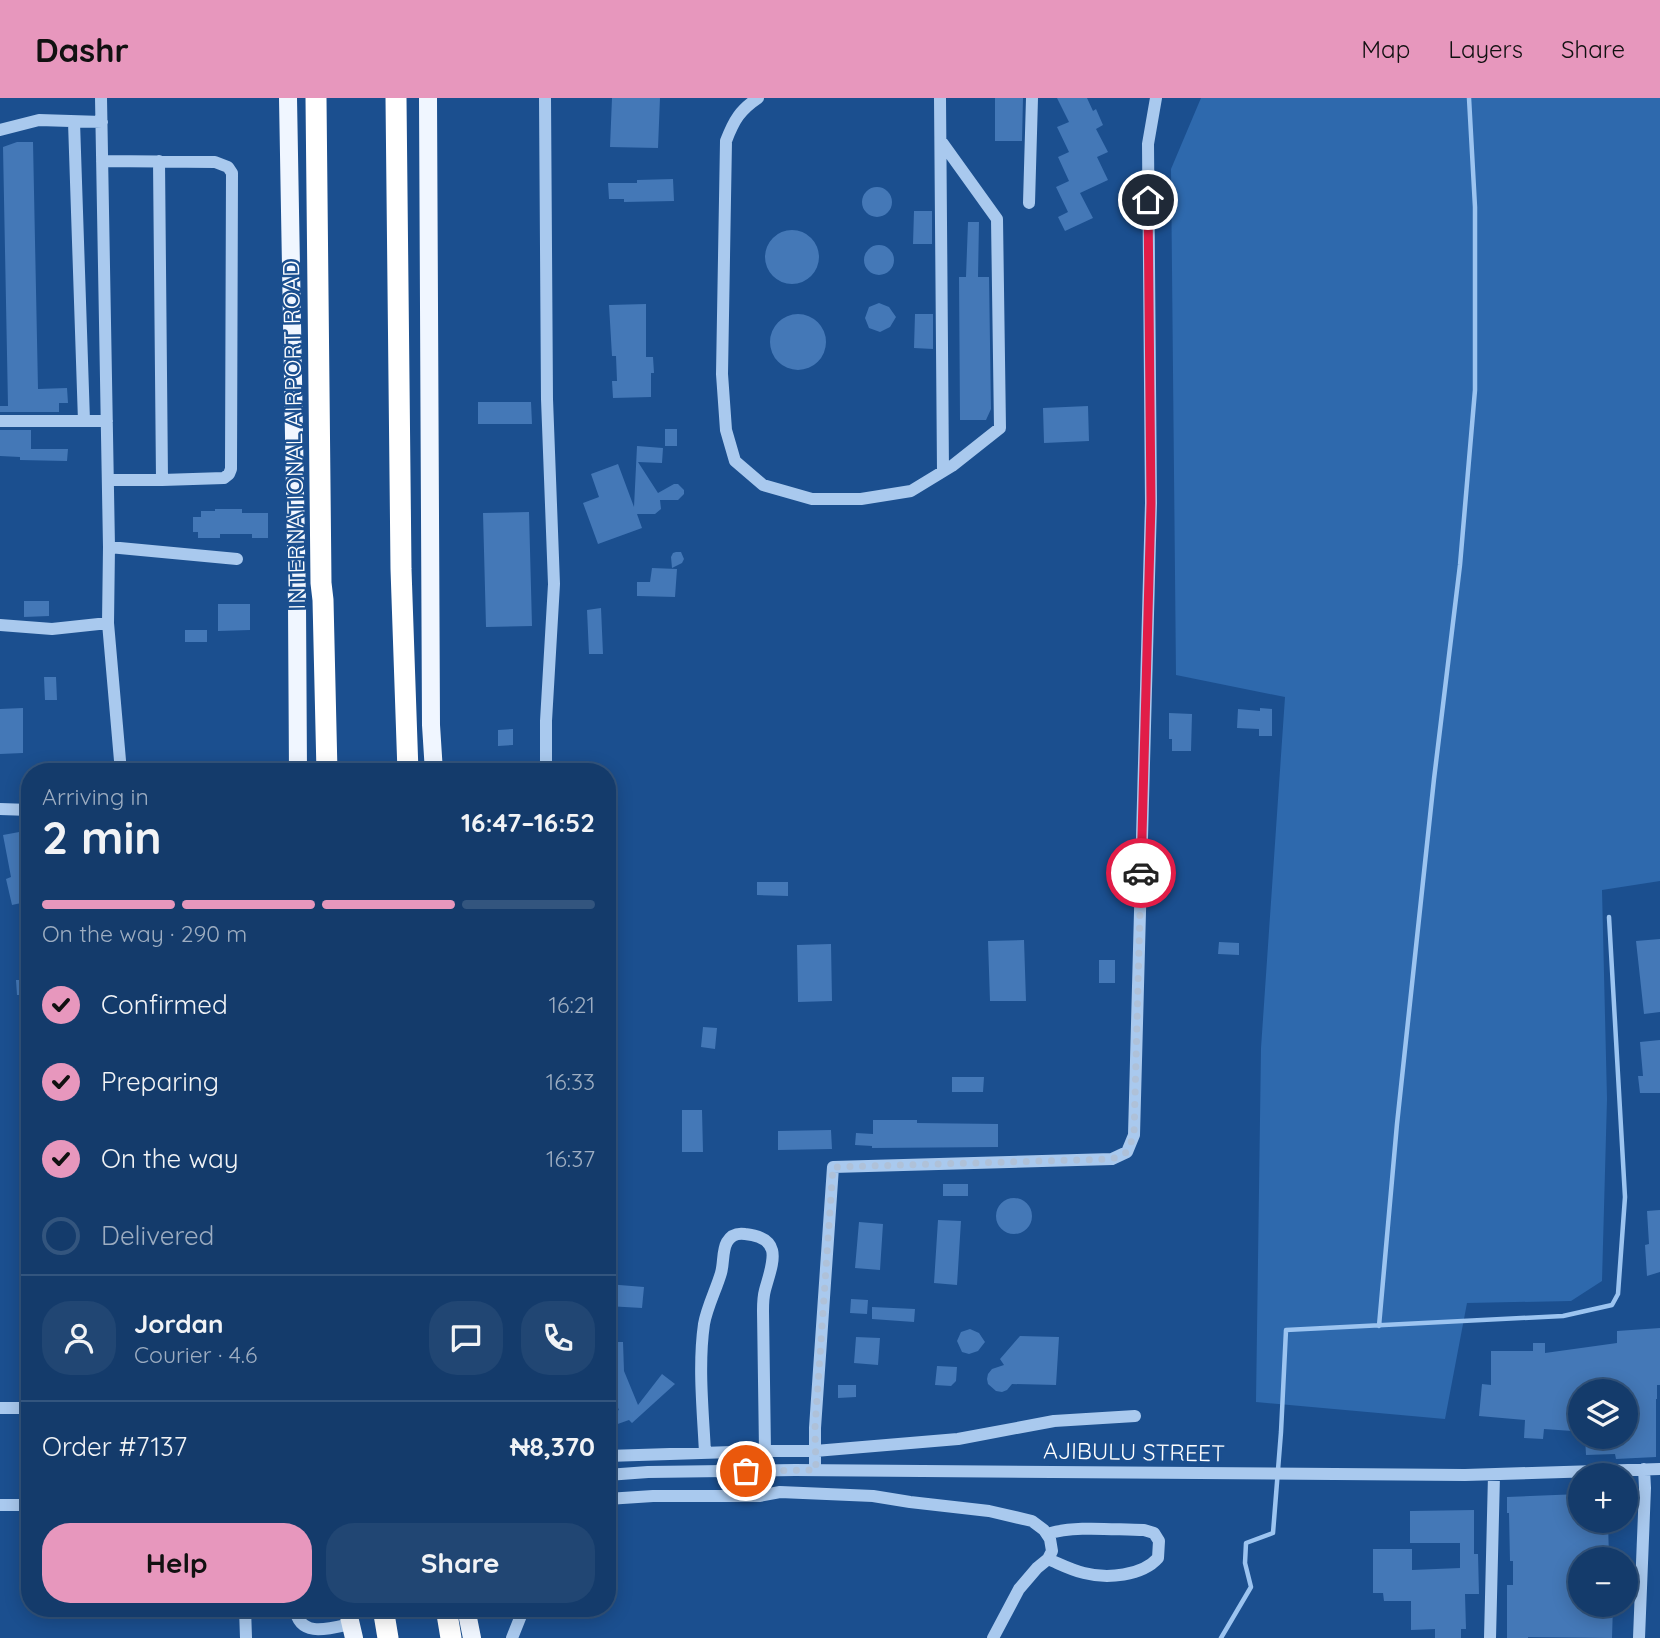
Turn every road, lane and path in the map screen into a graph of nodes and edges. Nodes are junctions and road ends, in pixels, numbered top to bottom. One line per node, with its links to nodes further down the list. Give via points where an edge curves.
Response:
1 (102, 98): 12 (street)
2 (288, 98): 30 (main road, INTERNATIONAL AIRPORT ROAD)
3 (316, 98): 29 (highway, INTERNATIONAL AIRPORT ROAD)
4 (396, 98): 34 (highway)
5 (428, 98): 28 (main road)
6 (545, 98): 37 (street, via 547,399 554,584)
7 (758, 98): 21 (street, via 734,120 726,141 722,374 726,430 735,461 763,485 812,499 861,499 911,491)
8 (940, 98): 14 (street)
9 (1032, 98): 17 (street)
10 (1156, 98): 44 (street, via 1148,144 1151,503 1134,1135 1127,1152 1112,1159 833,1167)
11 (74, 122): 12 (street); 13 (street, via 39,120); 19 (street)
12 (102, 122): 15 (street)
13 (0, 130)
14 (941, 141): 21 (street); 21 (street, via 997,219 1000,428)
15 (102, 161): 16 (street); 20 (street)
16 (159, 161): 23 (street); 23 (street, via 215,162 232,173 231,469 225,478)
17 (1029, 203)
18 (0, 421): 19 (street)
19 (84, 421): 20 (street)
20 (107, 421): 22 (street)
21 (943, 471)
22 (108, 480): 23 (street); 24 (street)
23 (162, 480)
24 (109, 547): 25 (street); 26 (street)
25 (237, 559)
26 (108, 623): 27 (street, via 52,629); 31 (street)
27 (0, 625)
28 (431, 725): 35 (main road); 36 (main road)
29 (327, 750): 30 (main road); 33 (highway, INTERNATIONAL AIRPORT ROAD)
30 (298, 751): 32 (main road, INTERNATIONAL AIRPORT ROAD)
31 (120, 763)
32 (298, 763)
33 (327, 763)
34 (408, 763)
35 (420, 763)
36 (433, 763)
37 (546, 763)
38 (0, 809): 39 (street)
39 (21, 810)
40 (0, 1408): 41 (street)
41 (21, 1408)
42 (1135, 1416): 44 (street, via 1054,1421 958,1439)
43 (765, 1451): 44 (street); 45 (street); 45 (street, via 763,1302 773,1251 765,1239 737,1234 726,1243 705,1321)
44 (815, 1451): 49 (street)
45 (705, 1453): 46 (street)
46 (616, 1456)
47 (1644, 1469): 48 (street, AJIBULU STREET); 51 (street, AJIBULU STREET); 71 (street)
48 (1660, 1469)
49 (816, 1470): 50 (street, AJIBULU STREET); 51 (street, AJIBULU STREET)
50 (616, 1474)
51 (1494, 1475): 70 (street)
52 (616, 1498): 55 (street, via 780,1492 873,1496 1009,1515 1032,1521)
53 (0, 1505): 54 (street)
54 (21, 1506)
55 (1047, 1534): 56 (street, via 1052,1545); 56 (street, via 1150,1531 1158,1537 1159,1555 1139,1572 1101,1575)
56 (1048, 1559): 69 (street, via 1019,1589)
57 (245, 1617): 64 (street)
58 (296, 1617): 63 (street, via 305,1628)
59 (384, 1617): 65 (highway)
60 (448, 1617): 66 (highway)
61 (468, 1617): 67 (main road)
62 (520, 1617): 68 (street)
63 (349, 1629)
64 (246, 1638)
65 (388, 1638)
66 (451, 1638)
67 (472, 1638)
68 (512, 1638)
69 (993, 1638)
70 (1490, 1638)
71 (1639, 1638)

